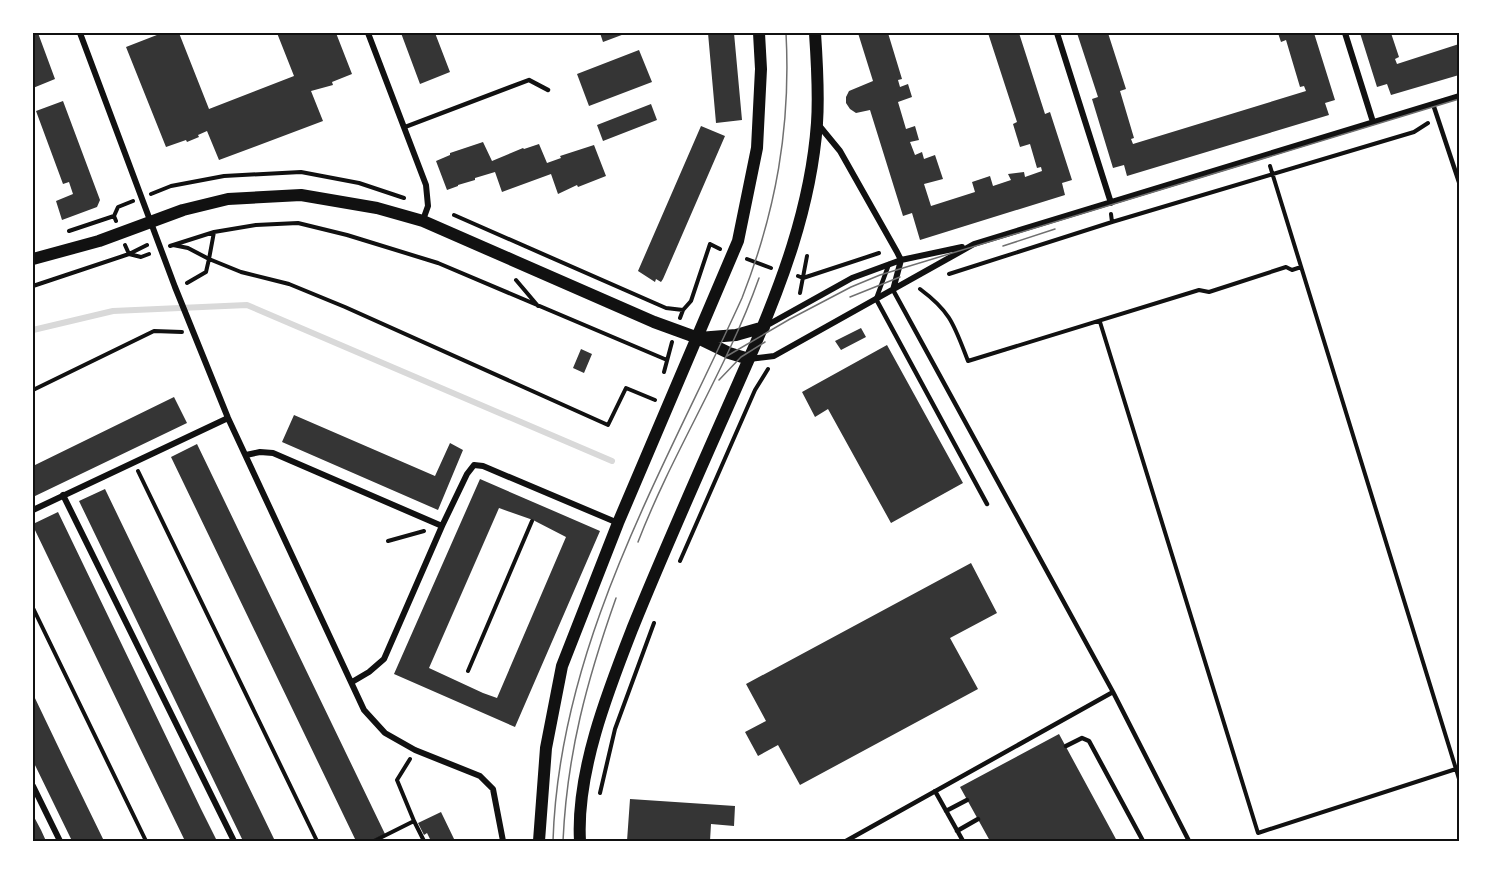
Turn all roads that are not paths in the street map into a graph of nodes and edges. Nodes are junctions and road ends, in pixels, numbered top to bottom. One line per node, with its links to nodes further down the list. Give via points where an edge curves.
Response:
1 (80, 33): 15 (street)
2 (368, 33): 12 (street)
3 (759, 33): 24 (main road, via 758,148 734,254)
4 (815, 33): 11 (main road)
5 (1057, 33): 14 (street)
6 (1345, 33): 10 (street)
7 (548, 90): 12 (lane, via 529,80)
8 (1459, 96): 9 (street)
9 (1433, 104): 10 (street); 13 (lane)
10 (1373, 122): 14 (street)
11 (817, 123): 19 (street, via 840,151); 23 (main road, via 798,230)
12 (405, 127): 16 (street, via 426,185 428,206)
13 (1459, 182)
14 (1111, 203): 17 (street)
15 (151, 221): 16 (main road, via 228,199 301,195); 18 (main road, via 99,241); 26 (street)
16 (423, 221): 24 (main road)
17 (974, 244): 19 (street); 21 (street)
18 (33, 259)
19 (901, 260): 20 (street); 21 (street)
20 (889, 264): 22 (lane); 23 (street, via 852,278)
21 (893, 290): 22 (street); 34 (lane)
22 (876, 299): 25 (street, via 774,356); 29 (lane)
23 (764, 327): 24 (main road, via 736,335); 25 (main road)
24 (698, 338): 25 (main road); 31 (main road)
25 (749, 359): 46 (main road, via 616,670 584,785)
26 (228, 418): 27 (street); 28 (street)
27 (246, 455): 32 (street, via 273,453); 33 (street)
28 (63, 495): 30 (street); 43 (street)
29 (987, 504)
30 (33, 510)
31 (618, 523): 32 (street, via 474,465); 45 (main road, via 562,666 546,748)
32 (442, 526): 33 (street, via 384,659)
33 (352, 682): 44 (street, via 364,710 385,733 415,750 480,776 493,789)
34 (1113, 692): 37 (lane); 50 (lane)
35 (1066, 746): 49 (lane, via 1082,738 1089,741)
36 (33, 786): 42 (street)
37 (935, 791): 39 (lane); 47 (lane)
38 (967, 800): 39 (lane)
39 (946, 811): 41 (lane)
40 (978, 819): 41 (lane)
41 (957, 831): 48 (lane)
42 (60, 841)
43 (234, 841)
44 (503, 841)
45 (539, 841)
46 (580, 841)
47 (846, 841)
48 (963, 841)
49 (1143, 841)
50 (1189, 841)

